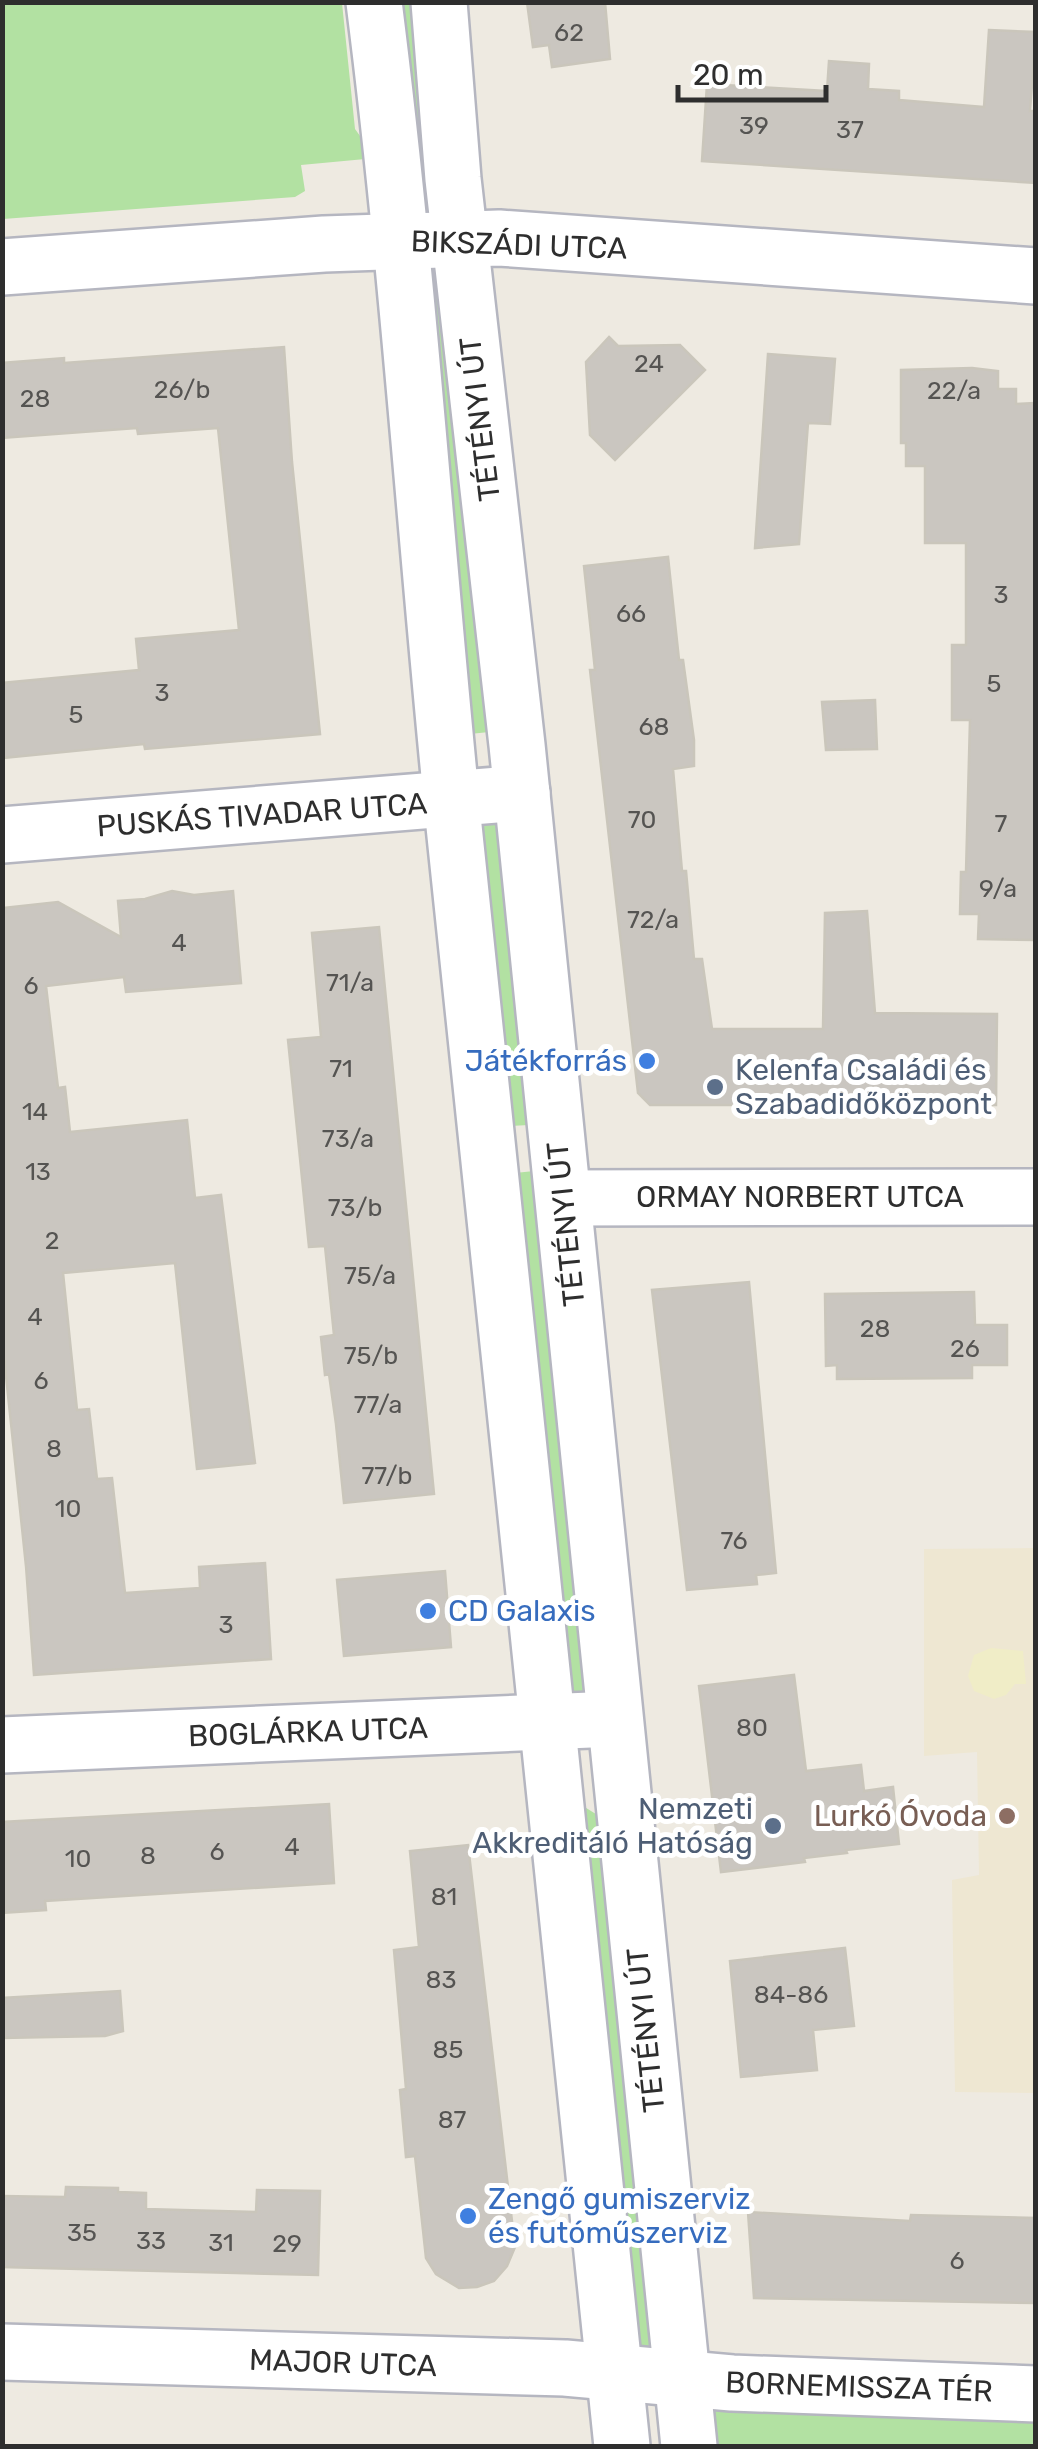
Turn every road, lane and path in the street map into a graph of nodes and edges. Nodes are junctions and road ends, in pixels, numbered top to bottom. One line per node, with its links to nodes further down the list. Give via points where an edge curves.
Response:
1 (374, 2): 4 (street, TÉTÉNYI ÚT)
2 (439, 2): 3 (street, TÉTÉNYI ÚT)
3 (459, 240): 4 (street, BIKSZÁDI UTCA); 6 (street, BIKSZÁDI UTCA); 7 (street, TÉTÉNYI ÚT)
4 (401, 241): 5 (street, BIKSZÁDI UTCA); 8 (street, TÉTÉNYI ÚT)
5 (2, 267)
6 (1036, 276)
7 (522, 792): 8 (street, PUSKÁS TIVADAR UTCA); 11 (street, TÉTÉNYI ÚT)
8 (451, 800): 9 (street, PUSKÁS TIVADAR UTCA); 13 (street, TÉTÉNYI ÚT)
9 (2, 835)
10 (1036, 1197): 11 (street, ORMAY NORBERT UTCA)
11 (564, 1198): 12 (street, TÉTÉNYI ÚT)
12 (614, 1719): 13 (street, BOGLÁRKA UTCA); 17 (street, TÉTÉNYI ÚT)
13 (545, 1723): 14 (street, BOGLÁRKA UTCA); 16 (street, TÉTÉNYI ÚT)
14 (2, 1744)
15 (2, 2352): 16 (street, MAJOR UTCA)
16 (615, 2374): 17 (street, MAJOR UTCA); 19 (street, TÉTÉNYI ÚT)
17 (682, 2380): 18 (street, BORNEMISSZA TÉR); 20 (street, TÉTÉNYI ÚT)
18 (1036, 2394)
19 (622, 2446)
20 (689, 2446)

